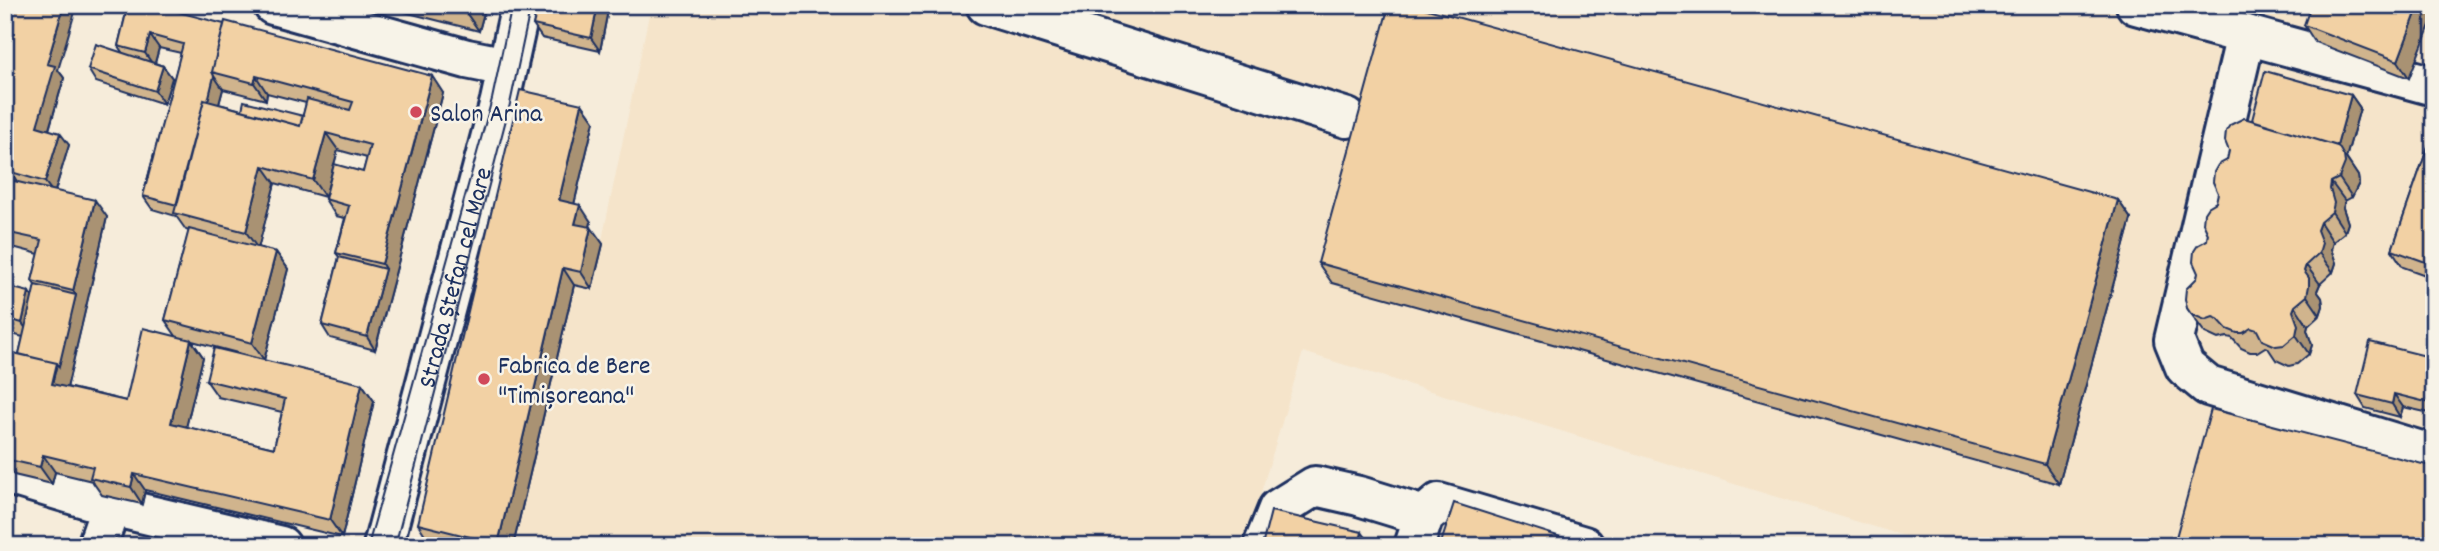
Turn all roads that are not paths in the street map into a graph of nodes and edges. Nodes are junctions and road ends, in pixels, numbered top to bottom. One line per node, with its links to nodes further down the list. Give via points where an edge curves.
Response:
1 (10, 5): 6 (street)
2 (273, 5): 8 (street)
3 (521, 5): 8 (street, Strada Ștefan cel Mare)
4 (986, 5): 10 (street)
5 (2136, 5): 7 (street)
6 (5, 23)
7 (2246, 35): 9 (street); 11 (street, via 2174,340 2185,367 2208,386)
8 (507, 67): 17 (street, Strada Ștefan cel Mare)
9 (2434, 86)
10 (1347, 118)
11 (2434, 455)
12 (5, 474): 13 (street)
13 (111, 506): 15 (street); 16 (street)
14 (1419, 531): 18 (street, via 1359,496 1315,486 1278,509); 19 (street, via 1439,503)
15 (97, 546)
16 (281, 546)
17 (383, 546)
18 (1263, 546)
19 (1584, 546)

